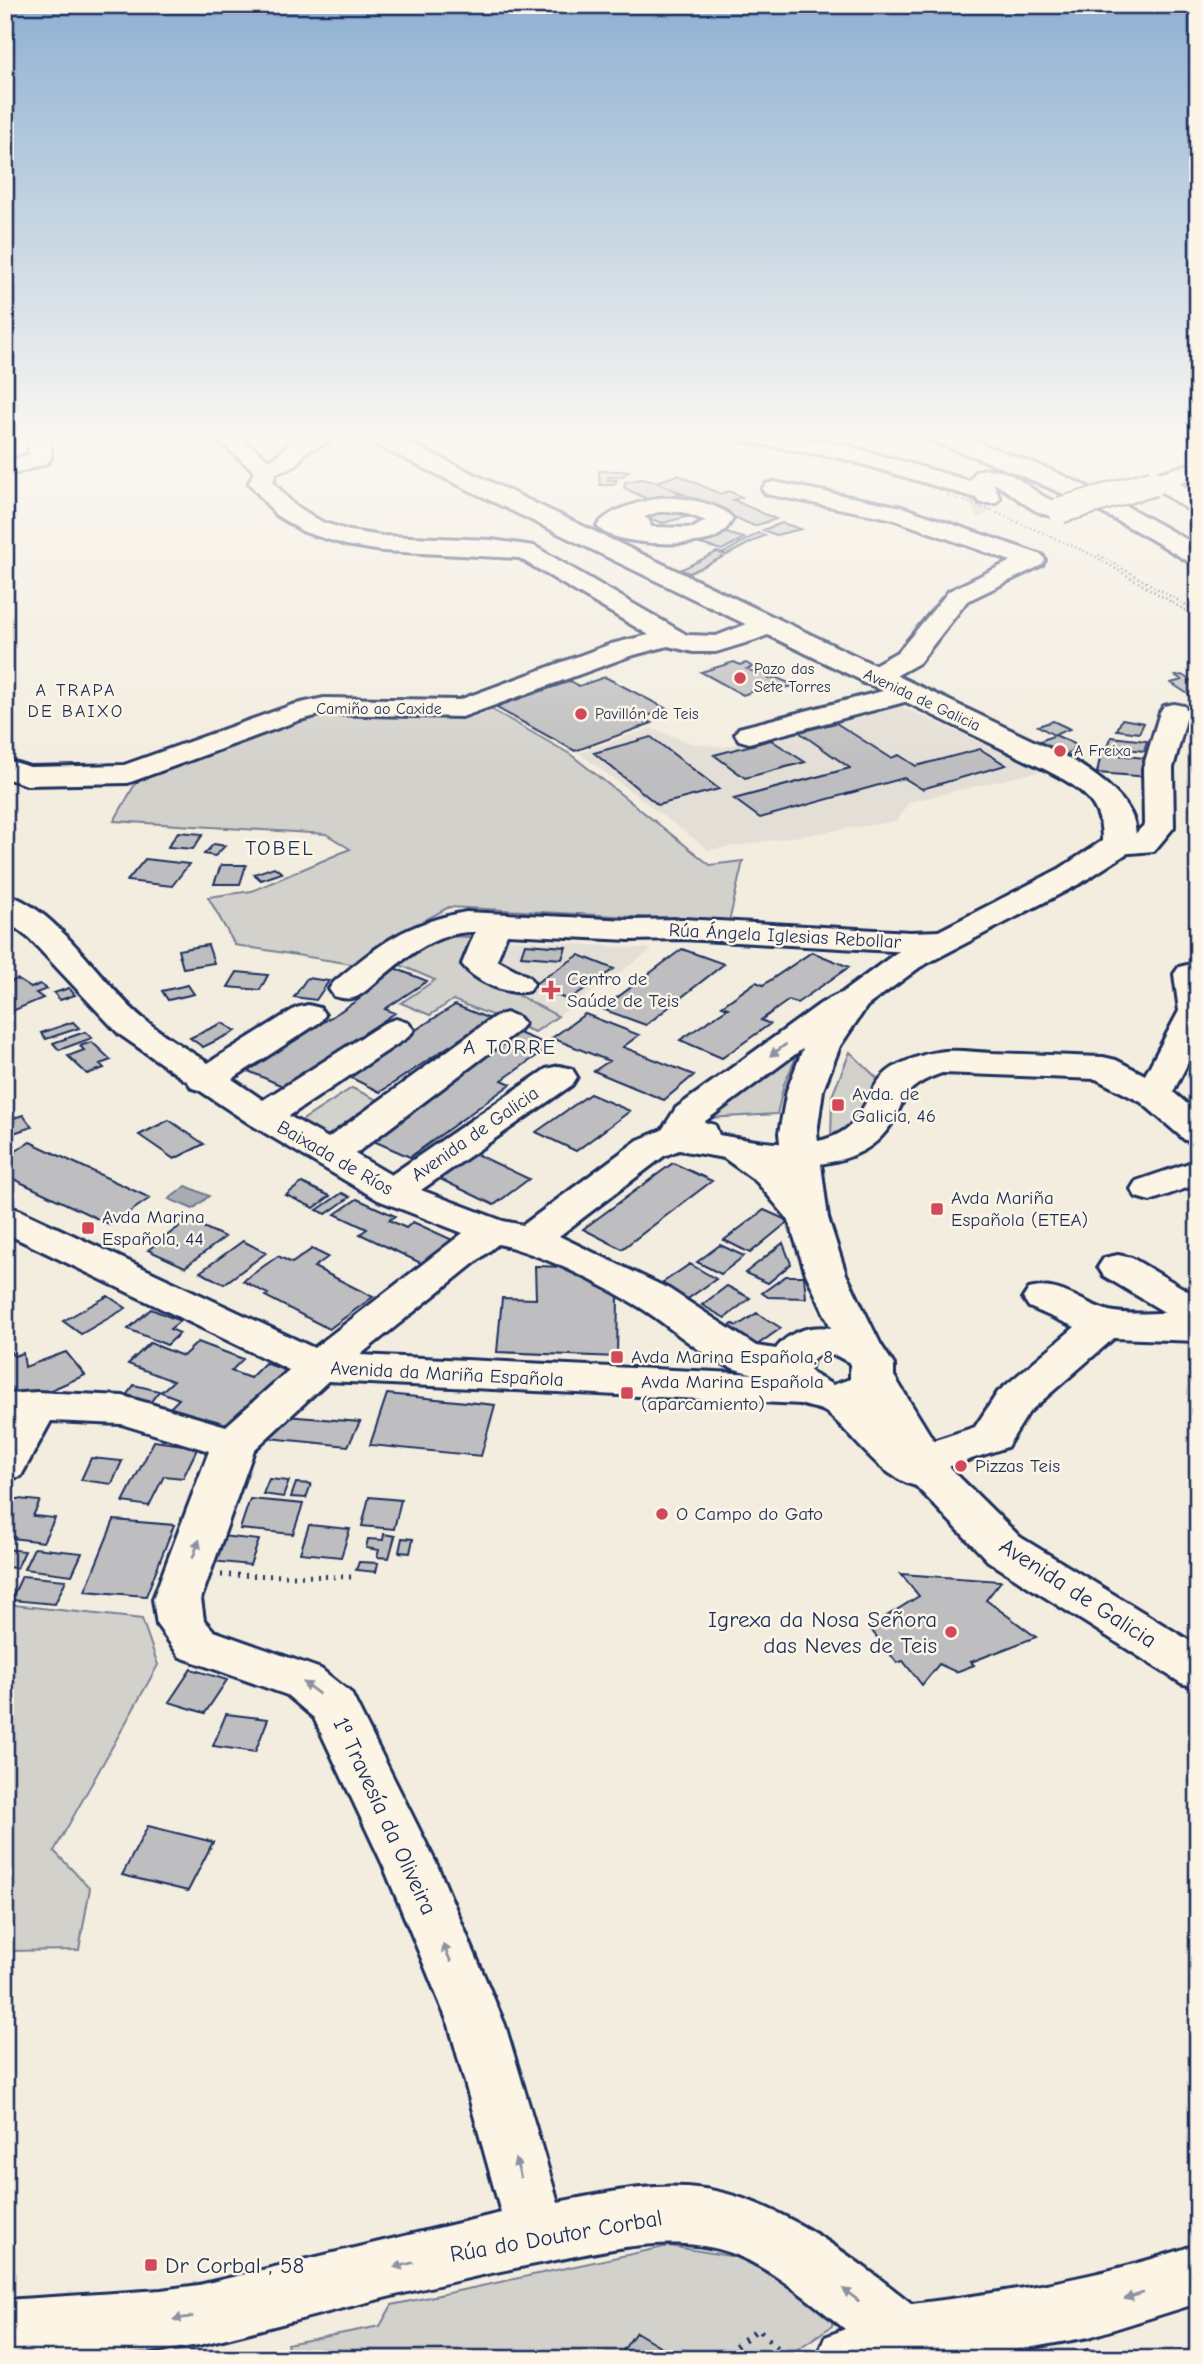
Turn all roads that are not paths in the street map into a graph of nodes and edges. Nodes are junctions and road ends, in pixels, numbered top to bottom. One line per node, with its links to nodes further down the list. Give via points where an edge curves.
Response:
1 (414, 545): 7 (main road, via 525,551)
2 (639, 545): 6 (main road, Avenida de Galicia)
3 (991, 545): 8 (main road, via 1033,560 958,596 909,657)
4 (1179, 545): 5 (main road)
5 (1198, 557)
6 (769, 625): 7 (main road, via 711,646); 8 (main road, Avenida de Galicia)
7 (670, 638): 12 (main road, Camiño ao Caxide, via 621,650 462,709 324,706 292,713 128,774 27,776)
8 (873, 677): 9 (main road, Avenida de Galicia)
9 (906, 692): 11 (main road); 13 (main road, Avenida de Galicia, via 1088,781 1112,806 1121,828)
10 (1174, 712): 13 (main road, via 1158,768 1159,827 1143,844)
11 (749, 734)
12 (5, 768)
13 (1118, 845): 17 (main road, Avenida de Galicia, via 1070,876)
14 (11, 912): 26 (main road, Baixada de Ríos, via 41,931 131,1027)
15 (495, 923): 16 (main road, Rúa Ángela Iglesias Rebollar); 19 (main road, via 479,964); 20 (main road, Rúa Ángela Iglesias Rebollar, via 439,927 397,947)
16 (629, 930): 17 (main road, Rúa Ángela Iglesias Rebollar); 21 (main road, Rúa Ángela Iglesias Rebollar, via 839,950 874,967)
17 (941, 941): 21 (main road, Avenida de Galicia)
18 (1191, 974): 27 (main road, via 1196,1011)
19 (517, 984)
20 (346, 989)
21 (869, 989): 30 (main road, Avenida de Galicia, one-way to 30, via 689,1116); 31 (main road, Avenida de Galicia, via 822,1046 805,1090)
22 (308, 1015): 26 (main road)
23 (506, 1024): 33 (main road)
24 (396, 1030): 28 (main road)
25 (559, 1077): 36 (main road, Avenida de Galicia)
26 (205, 1080): 28 (main road, Baixada de Ríos)
27 (1154, 1094): 29 (main road); 31 (main road, via 1103,1068 939,1062 895,1083 868,1129 853,1143)
28 (263, 1116): 33 (main road, Baixada de Ríos)
29 (1198, 1132)
30 (676, 1138): 31 (main road, Avenida de Galicia, via 739,1129); 32 (main road, Avenida de Galicia); 39 (main road, Avenida de Galicia, via 651,1148)
31 (800, 1144): 32 (main road, Avenida de Galicia); 38 (main road, Avenida de Galicia)
32 (733, 1147): 38 (main road, Avenida de Galicia, via 770,1173)
33 (330, 1155): 36 (main road, Baixada de Ríos)
34 (1198, 1171): 35 (main road)
35 (1150, 1189)
36 (392, 1192): 39 (main road, Baixada de Ríos)
37 (5, 1218): 46 (main road, Avenida da Mariña Española)
38 (808, 1218): 41 (main road, Avenida de Galicia)
39 (511, 1234): 46 (main road, 1ª Travesía da Oliveira); 47 (main road, Baixada de Ríos, via 654,1298 746,1359)
40 (1118, 1267): 43 (main road)
41 (826, 1274): 47 (main road, Avenida de Galicia); 47 (main road, via 818,1289)
42 (1044, 1298): 44 (main road)
43 (1198, 1315)
44 (1104, 1324): 45 (main road); 51 (main road, via 1013,1402 991,1437)
45 (1198, 1328)
46 (318, 1367): 47 (main road, Avenida da Mariña Española, via 706,1387); 49 (main road, 1ª Travesía da Oliveira)
47 (815, 1372): 51 (main road, Avenida de Galicia, via 898,1461)
48 (21, 1407): 49 (main road, via 123,1410); 50 (main road)
49 (234, 1443): 53 (main road, 1ª Travesía da Oliveira, one-way to 49, via 477,2025 410,1865 333,1706 304,1682 197,1644 181,1625 177,1599)
50 (5, 1465)
51 (929, 1470): 52 (main road, Avenida de Galicia, via 1004,1549)
52 (1198, 1671)
53 (537, 2234): 55 (main road, Rúa do Doutor Corbal, one-way to 55, via 198,2315); 56 (main road, Rúa do Doutor Corbal, one-way to 53, via 835,2283 756,2234 705,2217 653,2214)
54 (1198, 2273): 56 (main road, Rúa do Doutor Corbal, one-way to 56, via 1125,2300)
55 (5, 2331)
56 (875, 2347)

